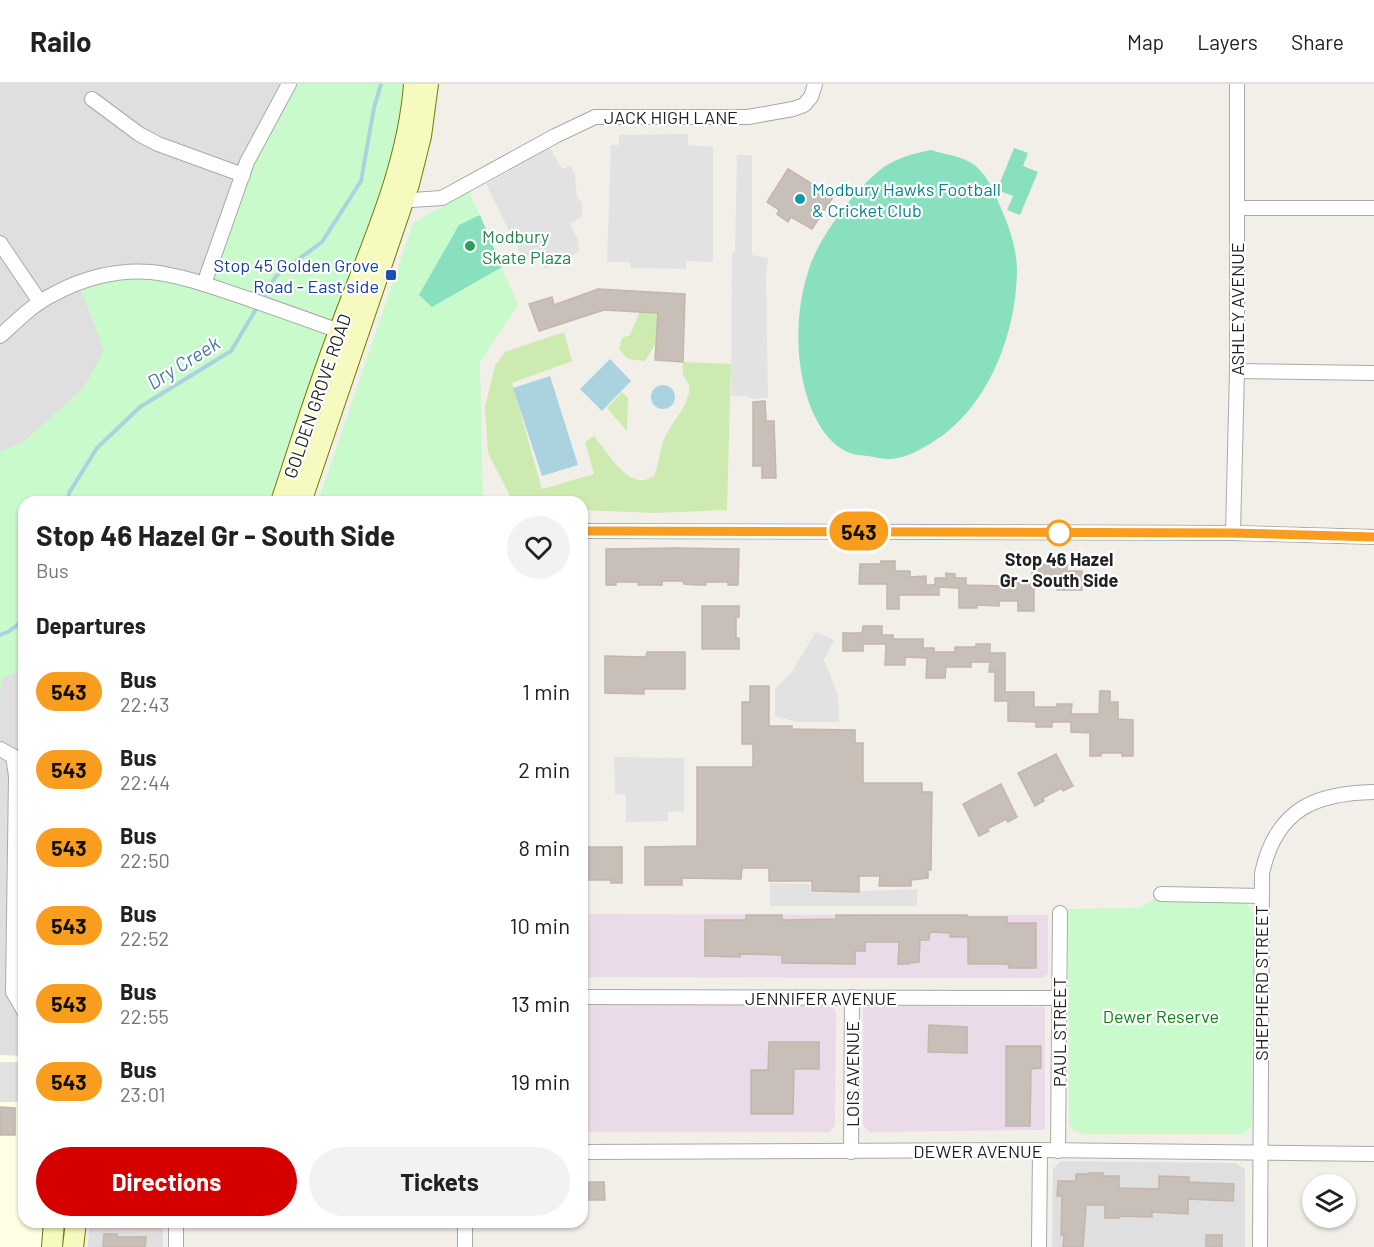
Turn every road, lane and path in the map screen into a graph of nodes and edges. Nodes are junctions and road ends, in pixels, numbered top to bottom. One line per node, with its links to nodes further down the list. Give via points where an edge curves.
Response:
1 (290, 84): 6 (street)
2 (815, 84): 7 (street, JACK HIGH LANE, via 804,105 748,117 595,117 442,198)
3 (1237, 84): 8 (street, ASHLEY AVENUE)
4 (424, 85): 7 (main road, GOLDEN GROVE ROAD, via 407,132)
5 (92, 99): 6 (street, via 158,144)
6 (243, 175): 11 (street)
7 (396, 201): 13 (main road, GOLDEN GROVE ROAD)
8 (1238, 208): 9 (street); 15 (street, ASHLEY AVENUE)
9 (1374, 208)
10 (0, 243): 12 (street)
11 (204, 284): 12 (street, via 151,272 129,272 78,282); 13 (street)
12 (40, 302): 14 (street)
13 (348, 335): 17 (main road, GOLDEN GROVE ROAD); 18 (main road, GOLDEN GROVE ROAD)
14 (0, 336)
15 (1237, 371): 16 (street); 20 (street, ASHLEY AVENUE)
16 (1374, 373)
17 (283, 496)
18 (303, 496)
19 (588, 531): 20 (street)
20 (1233, 533): 21 (street)
21 (1374, 537)
22 (0, 749): 27 (street, via 13,756 16,776)
23 (1374, 792): 25 (street, SHEPHERD STREET, via 1330,795 1295,813 1280,828 1265,858)
24 (1161, 894): 25 (street)
25 (1262, 896): 36 (street, SHEPHERD STREET)
26 (1060, 914): 30 (street, PAUL STREET)
27 (7, 990): 31 (street)
28 (588, 997): 29 (street, JENNIFER AVENUE)
29 (852, 997): 30 (street, JENNIFER AVENUE); 35 (street, LOIS AVENUE)
30 (1059, 998): 33 (street, PAUL STREET)
31 (18, 1004)
32 (1040, 1150): 33 (street, DEWER AVENUE); 35 (street, DEWER AVENUE); 46 (street)
33 (1058, 1151): 36 (street, DEWER AVENUE)
34 (588, 1152): 35 (street, DEWER AVENUE)
35 (851, 1152)
36 (1260, 1152): 37 (street, DEWER AVENUE); 47 (street, SHEPHERD STREET)
37 (1374, 1154)
38 (54, 1228): 42 (main road)
39 (75, 1228): 43 (main road)
40 (176, 1228): 44 (street)
41 (465, 1228): 45 (street)
42 (52, 1247)
43 (73, 1247)
44 (176, 1247)
45 (465, 1247)
46 (1039, 1247)
47 (1260, 1247)

